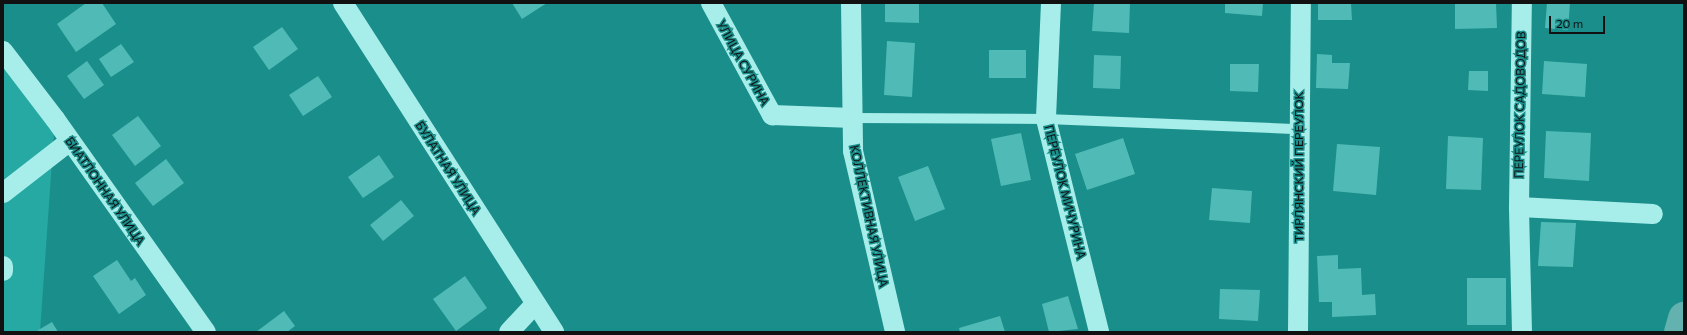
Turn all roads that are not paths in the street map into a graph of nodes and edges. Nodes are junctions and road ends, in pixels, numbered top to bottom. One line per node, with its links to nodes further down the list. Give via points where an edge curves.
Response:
1 (343, 3): 17 (street, БУЛАТНАЯ УЛИЦА)
2 (711, 3): 8 (street, УЛИЦА СУРИНА, via 772,115)
3 (851, 3): 8 (street, КОЛЛЕКТИВНАЯ УЛИЦА)
4 (1051, 3): 9 (street, ПЕРЕУЛОК МИЧУРИНА)
5 (1300, 3): 10 (street, ТИРЛЯНСКИЙ ПЕРЕУЛОК)
6 (1522, 3): 13 (street, ПЕРЕУЛОК САДОВОДОВ)
7 (3, 51): 11 (street, БИАТЛОННАЯ УЛИЦА)
8 (852, 118): 9 (lane); 21 (street, КОЛЛЕКТИВНАЯ УЛИЦА, via 853,151)
9 (1046, 119): 10 (lane); 22 (street, ПЕРЕУЛОК МИЧУРИНА)
10 (1299, 129): 23 (street, ТИРЛЯНСКИЙ ПЕРЕУЛОК)
11 (70, 141): 12 (street); 18 (street, БИАТЛОННАЯ УЛИЦА)
12 (3, 193)
13 (1518, 207): 14 (street); 24 (street, ПЕРЕУЛОК САДОВОДОВ)
14 (1653, 214)
15 (3, 266): 16 (street)
16 (3, 271)
17 (535, 304): 19 (street); 20 (street, БУЛАТНАЯ УЛИЦА)
18 (206, 332)
19 (509, 332)
20 (554, 332)
21 (895, 332)
22 (1099, 332)
23 (1298, 332)
24 (1522, 332)

